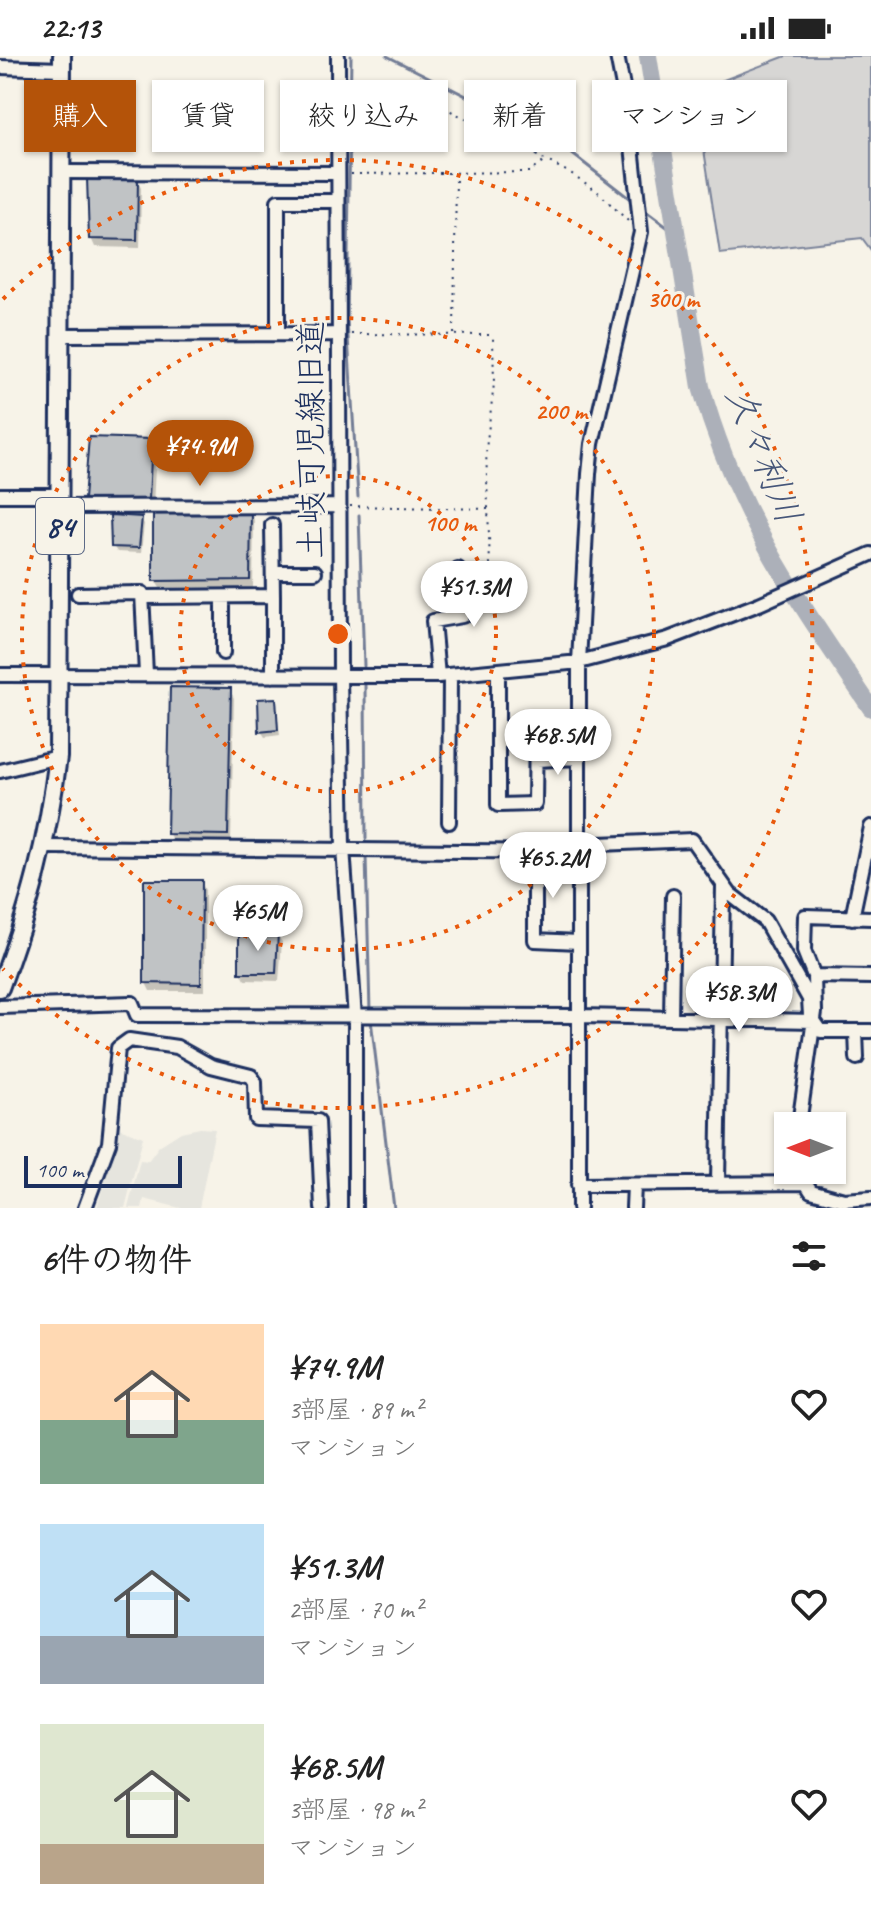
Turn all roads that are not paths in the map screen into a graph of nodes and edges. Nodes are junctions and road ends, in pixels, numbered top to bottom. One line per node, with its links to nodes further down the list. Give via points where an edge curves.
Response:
1 (338, 56): 6 (street, 土岐可児線旧道)
2 (617, 56): 24 (street, via 640,228 592,444)
3 (62, 62): 4 (street); 5 (main road, 84)
4 (0, 67)
5 (63, 172): 6 (street); 10 (main road, 84)
6 (337, 173): 7 (street, 土岐可児線旧道)
7 (337, 201): 8 (street, via 278,201); 9 (street, 土岐可児線旧道)
8 (278, 334): 9 (street); 10 (street)
9 (337, 334): 13 (street, 土岐可児線旧道)
10 (61, 335): 12 (main road, 84)
11 (0, 495): 12 (street)
12 (60, 501): 13 (street); 26 (main road, 84)
13 (339, 506): 30 (street, 土岐可児線旧道)
14 (272, 525): 17 (street)
15 (871, 554): 24 (street, via 668,639)
16 (458, 569): 31 (street, via 462,616 433,621)
17 (273, 572): 18 (street); 20 (street)
18 (315, 572)
19 (78, 594): 21 (street)
20 (273, 596): 22 (street); 29 (street)
21 (145, 597): 22 (street); 27 (street)
22 (223, 597): 23 (street)
23 (223, 653)
24 (579, 662): 25 (street); 34 (street)
25 (498, 672): 31 (street); 35 (street, via 498,805 535,804)
26 (59, 674): 27 (street); 28 (street); 33 (main road, 84)
27 (146, 674): 29 (street)
28 (0, 675)
29 (273, 676): 30 (street)
30 (340, 676): 31 (street); 40 (street, 土岐可児線旧道)
31 (444, 676): 37 (street)
32 (536, 720): 35 (street)
33 (58, 757): 36 (street); 39 (main road, 84)
34 (578, 758): 35 (street); 41 (street)
35 (536, 760)
36 (0, 771)
37 (449, 822)
38 (871, 827): 45 (street)
39 (45, 847): 40 (street); 50 (main road, 84)
40 (343, 848): 42 (street); 54 (street, 土岐可児線旧道)
41 (577, 848): 42 (street); 43 (street, via 692,840); 47 (street)
42 (535, 851): 47 (street, via 535,940)
43 (723, 886): 56 (street); 57 (street, via 765,921 809,999)
44 (673, 896): 55 (street)
45 (852, 918): 46 (street); 48 (street, via 805,916 804,951)
46 (871, 918)
47 (579, 942): 53 (street)
48 (814, 976): 49 (street); 57 (street)
49 (871, 977)
50 (0, 988)
51 (0, 1007): 52 (street, via 132,1003)
52 (137, 1015): 54 (street); 60 (street)
53 (580, 1016): 54 (street); 55 (street); 66 (street)
54 (359, 1018): 71 (street, 土岐可児線旧道)
55 (671, 1018): 56 (street)
56 (721, 1019): 57 (street); 64 (street)
57 (814, 1021): 58 (street, via 821,1031); 62 (street)
58 (856, 1031): 59 (street); 61 (street)
59 (871, 1031)
60 (134, 1040): 69 (street, via 118,1048 109,1143); 70 (street, via 177,1047 211,1066 251,1076 256,1119 318,1121)
61 (857, 1058)
62 (801, 1112)
63 (774, 1179): 64 (street)
64 (718, 1183): 67 (street)
65 (808, 1184): 68 (street, via 811,1191 844,1200)
66 (578, 1185): 67 (street); 72 (street)
67 (634, 1185): 73 (street)
68 (871, 1198)
69 (85, 1208)
70 (322, 1208)
71 (355, 1208)
72 (579, 1208)
73 (633, 1208)

